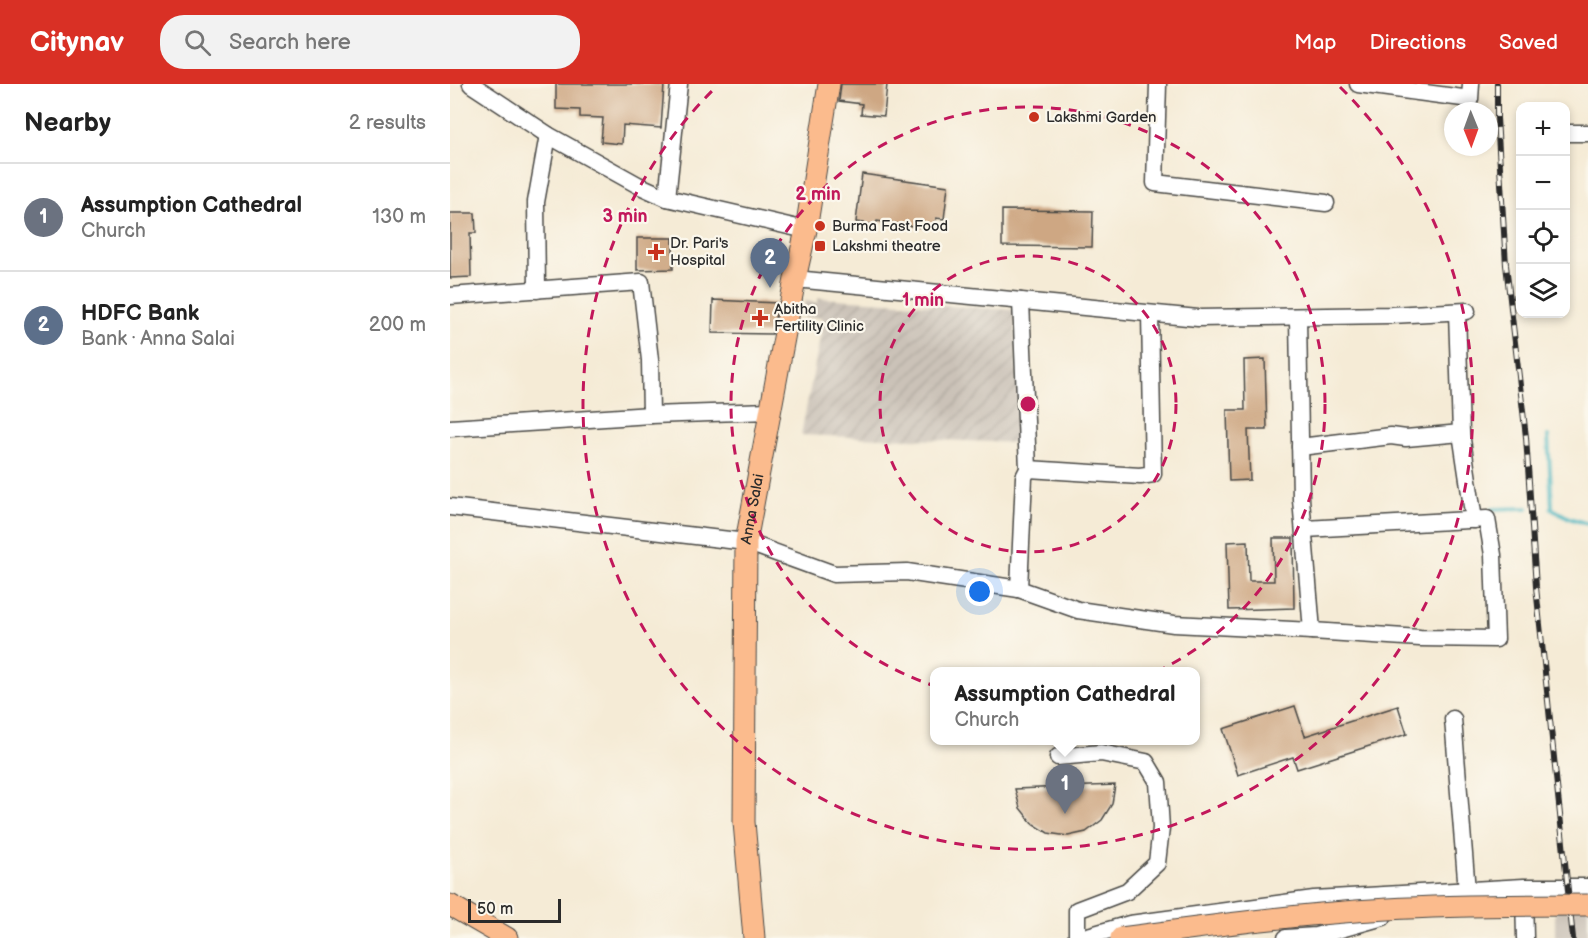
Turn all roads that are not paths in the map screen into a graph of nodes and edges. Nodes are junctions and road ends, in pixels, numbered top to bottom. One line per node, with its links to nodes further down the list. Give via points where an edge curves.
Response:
1 (679, 84): 10 (street)
2 (829, 84): 12 (main road, Anna Salai)
3 (1158, 84): 11 (street, via 1155,183)
4 (1358, 84): 5 (street, via 1470,99)
5 (1471, 84)
6 (480, 87): 9 (street)
7 (1570, 133): 8 (street)
8 (1588, 133)
9 (548, 135): 10 (street); 14 (street, via 536,202)
10 (667, 198): 12 (street)
11 (1326, 203)
12 (806, 230): 13 (main road, Anna Salai)
13 (795, 279): 16 (street); 19 (main road, Anna Salai)
14 (537, 290): 15 (street); 20 (street, via 641,282 650,360)
15 (450, 296)
16 (1022, 301): 17 (street); 24 (street)
17 (1150, 314): 18 (street, via 1198,318); 24 (street, via 1153,474)
18 (1298, 317): 22 (street, via 1462,311); 23 (street)
19 (770, 411): 20 (street); 28 (main road, Anna Salai)
20 (651, 415): 21 (street)
21 (450, 428)
22 (1461, 433): 23 (street, via 1391,436); 26 (street)
23 (1300, 447): 27 (street)
24 (1028, 469): 29 (street, via 1023,477)
25 (450, 507): 28 (street)
26 (1474, 520): 27 (street); 30 (street, via 1487,519 1493,555 1496,639)
27 (1305, 529): 30 (street)
28 (746, 542): 29 (street, via 834,574 908,572); 42 (main road, Anna Salai, via 744,822)
29 (1019, 589): 30 (street, via 1078,610 1163,623)
30 (1312, 631)
31 (1454, 719): 35 (street)
32 (1058, 757): 43 (street, via 1101,753 1146,762 1158,782 1161,828 1157,863 1126,891 1077,910)
33 (1524, 887): 34 (street); 35 (street); 47 (street)
34 (1588, 887)
35 (1467, 891): 36 (street)
36 (1314, 899): 40 (street); 44 (street, via 1130,924)
37 (450, 905): 41 (main road)
38 (1588, 905): 45 (main road, bridge, via 1385,909)
39 (1383, 917): 40 (street)
40 (1316, 937): 46 (street)
41 (507, 938)
42 (754, 938)
43 (1077, 938)
44 (1082, 938)
45 (1121, 938)
46 (1286, 938)
47 (1525, 938)

